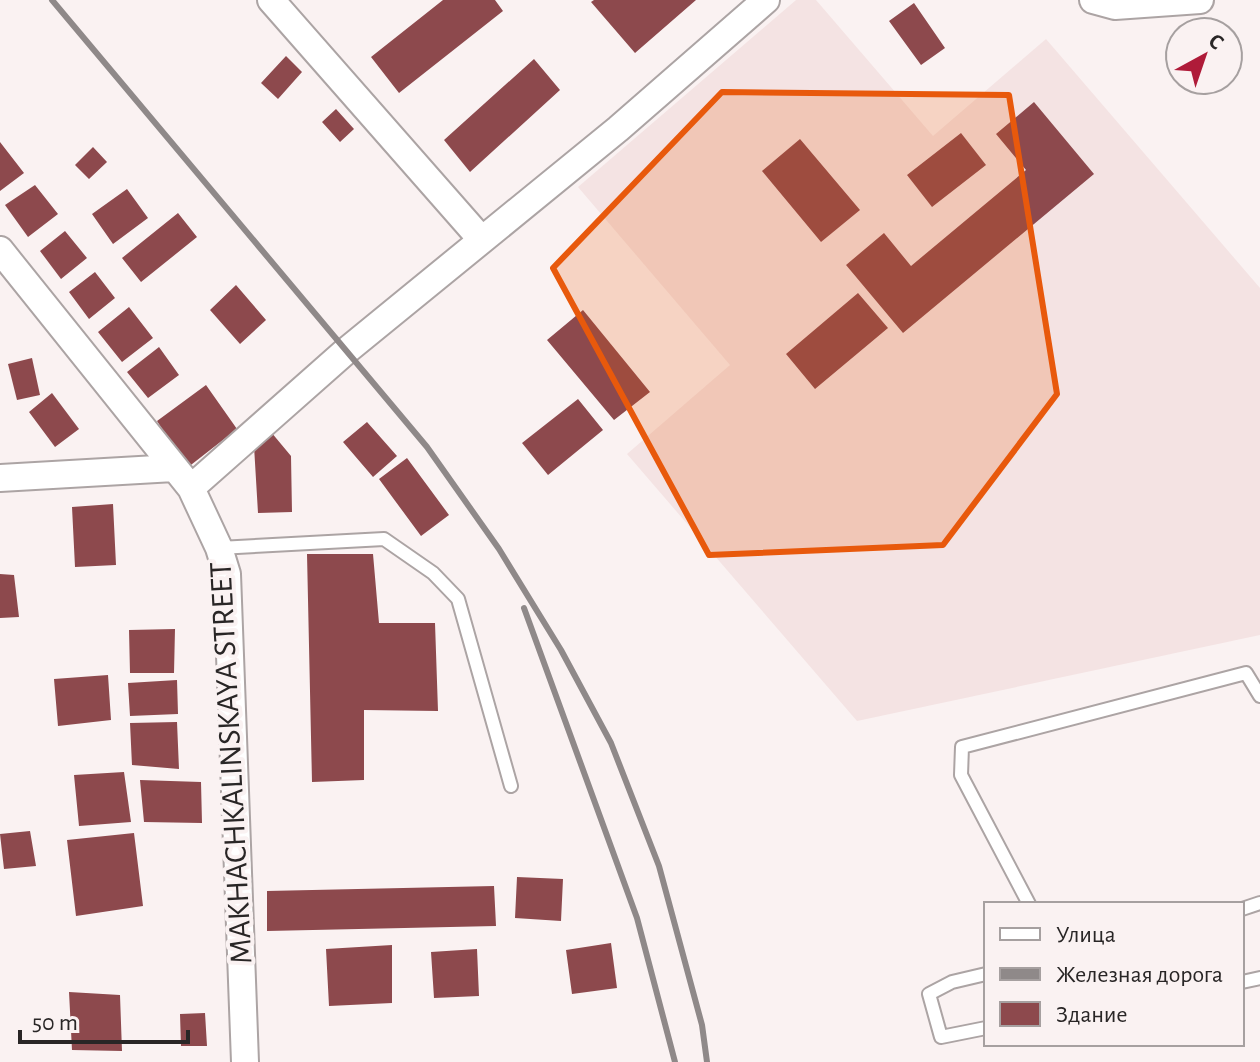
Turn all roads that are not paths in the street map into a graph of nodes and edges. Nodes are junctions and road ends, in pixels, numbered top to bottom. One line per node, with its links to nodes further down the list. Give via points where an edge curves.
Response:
1 (271, 0): 5 (street)
2 (766, 0): 5 (street)
3 (1093, 0): 4 (street, via 1115,6)
4 (1200, 0)
5 (481, 239): 8 (street)
6 (0, 250): 8 (street, MAKHACHKALINSKAYA STREET)
7 (0, 478): 8 (street)
8 (183, 478): 9 (street, MAKHACHKALINSKAYA STREET)
9 (219, 548): 11 (lane, via 384,539 433,573 458,599); 15 (street, MAKHACHKALINSKAYA STREET, via 227,574)
10 (1260, 696): 12 (lane, via 1246,673 962,747 961,775)
11 (511, 786)
12 (1028, 902)
13 (984, 974): 14 (lane, via 929,994 941,1037)
14 (984, 1028)
15 (245, 1062)

